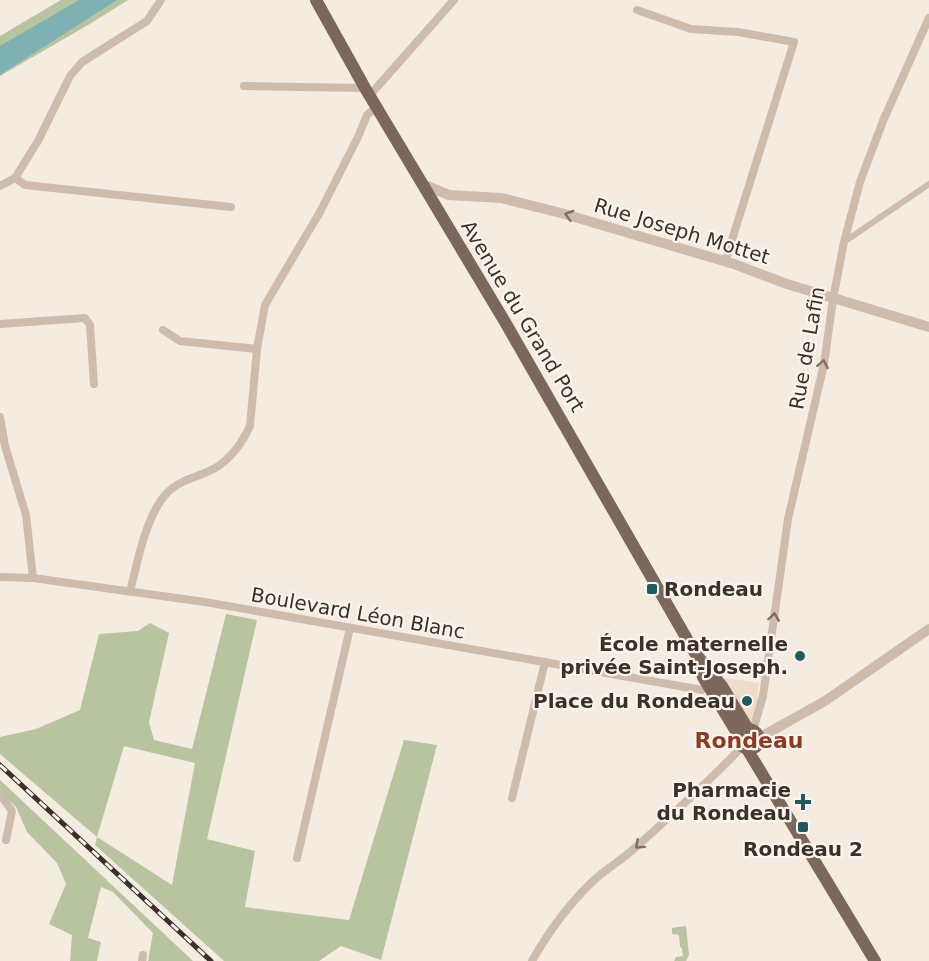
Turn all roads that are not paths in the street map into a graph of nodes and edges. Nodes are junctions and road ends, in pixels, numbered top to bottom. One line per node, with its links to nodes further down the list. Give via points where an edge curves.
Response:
1 (161, 0): 8 (street, via 147,21 82,62 70,76)
2 (316, 0): 7 (main road, Avenue du Grand Port)
3 (454, 0): 7 (street)
4 (637, 10): 14 (street, via 691,29 794,42)
5 (929, 18): 13 (street, Rue de Lafin, via 883,121 860,182)
6 (244, 86): 7 (street)
7 (370, 97): 9 (main road, Avenue du Grand Port); 19 (street, via 358,137 320,212 265,305)
8 (15, 178): 11 (street); 12 (street, via 26,185)
9 (422, 184): 14 (street, Rue Joseph Mottet, one-way to 9, via 511,200 448,195); 27 (main road, Avenue du Grand Port)
10 (929, 184): 13 (street)
11 (0, 186)
12 (231, 207)
13 (844, 242): 15 (street, Rue de Lafin)
14 (725, 262): 15 (street, Rue Joseph Mottet)
15 (833, 299): 17 (street, Rue Joseph Mottet); 30 (street, Rue de Lafin, one-way to 15, via 763,696 788,519 825,360)
16 (0, 324): 20 (street, via 85,318 90,325)
17 (929, 327)
18 (163, 330): 19 (street, via 180,341)
19 (257, 350): 24 (street, via 250,426 245,436 221,464 166,494 147,531)
20 (93, 384)
21 (0, 417): 23 (street, via 26,515)
22 (0, 578): 23 (street, Boulevard Léon Blanc)
23 (33, 578): 24 (street, Boulevard Léon Blanc)
24 (130, 592): 25 (street, Boulevard Léon Blanc)
25 (350, 628): 28 (street, Boulevard Léon Blanc); 34 (street)
26 (929, 629): 30 (street, via 825,700 777,728)
27 (695, 652): 29 (main road, Avenue du Grand Port); 30 (main road, Avenue du Grand Port, via 722,686)
28 (545, 663): 29 (street, Boulevard Léon Blanc, via 702,690); 32 (street)
29 (708, 686): 30 (main road)
30 (750, 738): 35 (street, one-way to 35, via 697,793 594,880 547,934); 36 (main road, via 791,821)
31 (0, 794): 33 (street, via 12,811)
32 (512, 798)
33 (6, 840)
34 (297, 858)
35 (532, 961)
36 (874, 961)

